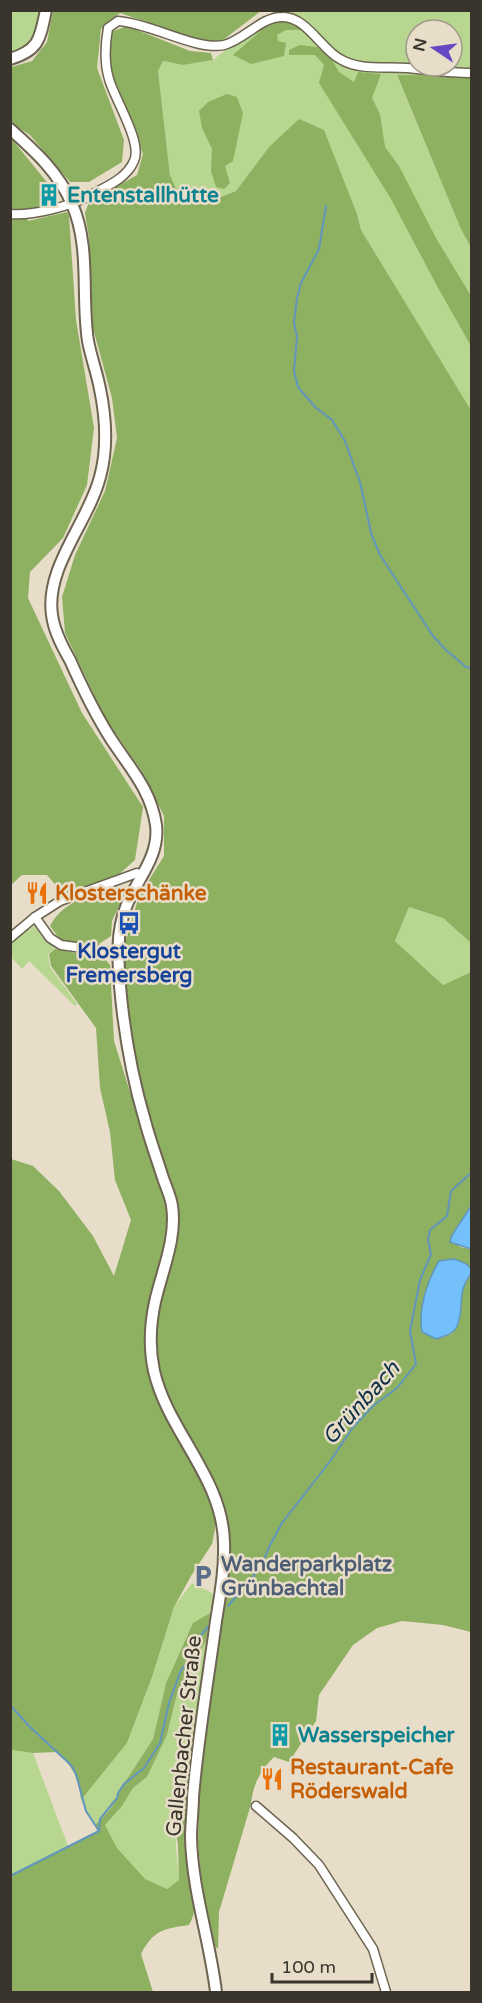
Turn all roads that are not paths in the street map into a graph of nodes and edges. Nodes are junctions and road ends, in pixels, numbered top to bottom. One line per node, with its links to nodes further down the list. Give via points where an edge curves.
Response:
1 (46, 10): 2 (main road, via 36,47)
2 (10, 59)
3 (471, 73): 5 (street, via 368,68 339,59 308,29 282,16 223,45 196,44 134,22 118,21 108,28 104,51 108,78 134,141 135,160 123,177)
4 (10, 129): 5 (main road, Gallenbacher Straße, via 39,155)
5 (71, 202): 6 (street); 7 (main road, Gallenbacher Straße, via 80,228 88,343 106,430 101,476 58,568 52,588 52,616 84,691 147,791 156,831 152,856)
6 (10, 214)
7 (143, 875): 8 (street, via 137,873 95,887 60,901); 10 (main road, Gallenbacher Straße, via 125,910)
8 (35, 917): 9 (street); 10 (street, via 50,938 61,945)
9 (10, 938)
10 (118, 953): 12 (main road, Gallenbacher Straße, via 131,1064 173,1207 171,1238 150,1333 153,1366 162,1398 208,1479 225,1541 198,1748 191,1835 194,1877)
11 (256, 1806): 13 (street, via 319,1865 372,1949)
12 (216, 1992)
13 (386, 1992)

